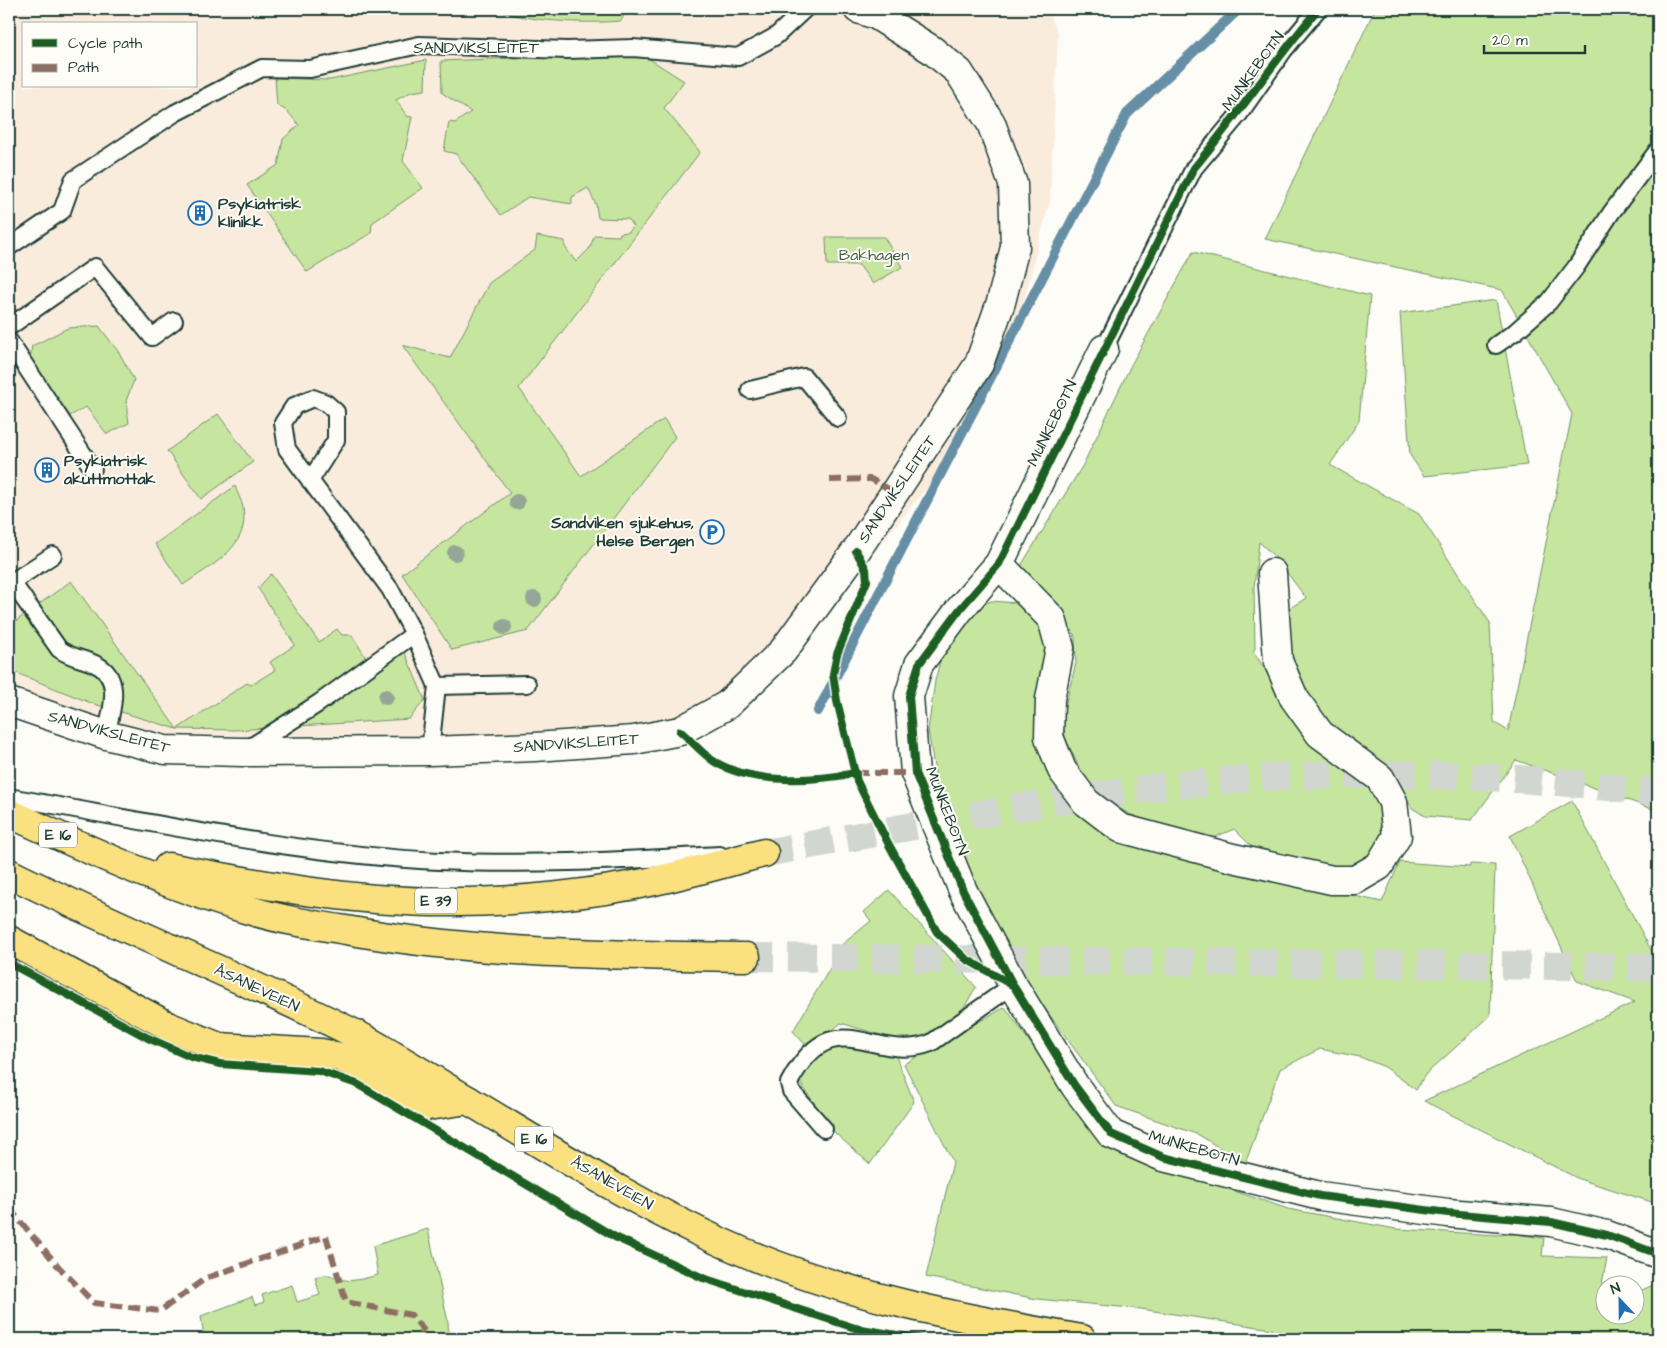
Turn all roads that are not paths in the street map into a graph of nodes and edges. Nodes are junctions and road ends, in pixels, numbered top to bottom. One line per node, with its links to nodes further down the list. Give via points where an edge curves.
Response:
1 (805, 9): 5 (lane, SANDVIKSLEITET, via 776,36 738,57 633,48 567,50 419,45 310,69 262,68 176,113 73,180 62,211)
2 (858, 9): 23 (street, SANDVIKSLEITET, via 876,15 932,50 959,72 991,123 1013,184 1015,247 980,364 891,500 783,651 728,705 680,730 634,740)
3 (1318, 9): 10 (lane, MUNKEBOTN, via 1194,168)
4 (1658, 150): 9 (lane, via 1549,302)
5 (9, 247)
6 (174, 321): 7 (lane, via 152,337 95,267)
7 (9, 327)
8 (9, 342): 13 (lane)
9 (1496, 345)
10 (1104, 349): 16 (street, MUNKEBOTN)
11 (750, 390): 12 (lane, via 804,377)
12 (838, 418)
13 (93, 469)
14 (310, 481): 14 (lane, via 288,449 283,423 294,406 313,398 336,412 336,440); 18 (lane, via 390,589)
15 (53, 555): 22 (lane, via 12,582 60,649 69,656 94,663 109,676 113,684 113,704)
16 (999, 564): 17 (street, via 1052,619 1060,648 1050,699 1049,737 1062,770 1086,802 1120,828 1332,880 1355,880 1379,866 1397,836 1393,802 1380,778 1320,734 1294,698 1278,661); 32 (street, MUNKEBOTN, via 919,664 909,696 916,773 963,891)
17 (1272, 573)
18 (414, 634): 20 (lane); 24 (lane, via 319,703)
19 (527, 684): 20 (lane)
20 (437, 686): 23 (lane)
21 (9, 702): 22 (street, SANDVIKSLEITET)
22 (106, 735): 24 (street, SANDVIKSLEITET, via 165,750)
23 (430, 751): 24 (street, SANDVIKSLEITET)
24 (242, 752)
25 (9, 797): 27 (lane, via 295,847 439,861 585,862)
26 (9, 813): 28 (highway, E 16)
27 (764, 852): 28 (highway, E 39, via 654,881 586,891 454,902 312,892)
28 (107, 856): 31 (highway, E 16, via 157,878 250,910 302,923 398,939 497,950)
29 (9, 872): 33 (highway, ÅSANEVEIEN / E 16, via 79,908 365,1040)
30 (9, 940): 33 (highway, via 170,1027 210,1044 240,1050 321,1053 362,1066 428,1106)
31 (746, 957)
32 (1013, 985): 34 (lane, via 931,1043 917,1048 904,1049 850,1037 818,1047 798,1067 789,1083 791,1091); 35 (street, MUNKEBOTN, via 1075,1086 1111,1134 1163,1157 1320,1196 1448,1213 1551,1222 1607,1235)
33 (468, 1100): 36 (highway, ÅSANEVEIEN / E 16, via 640,1200 722,1243 786,1269 860,1294 951,1316)
34 (824, 1129)
35 (1658, 1254)
36 (1082, 1339)

